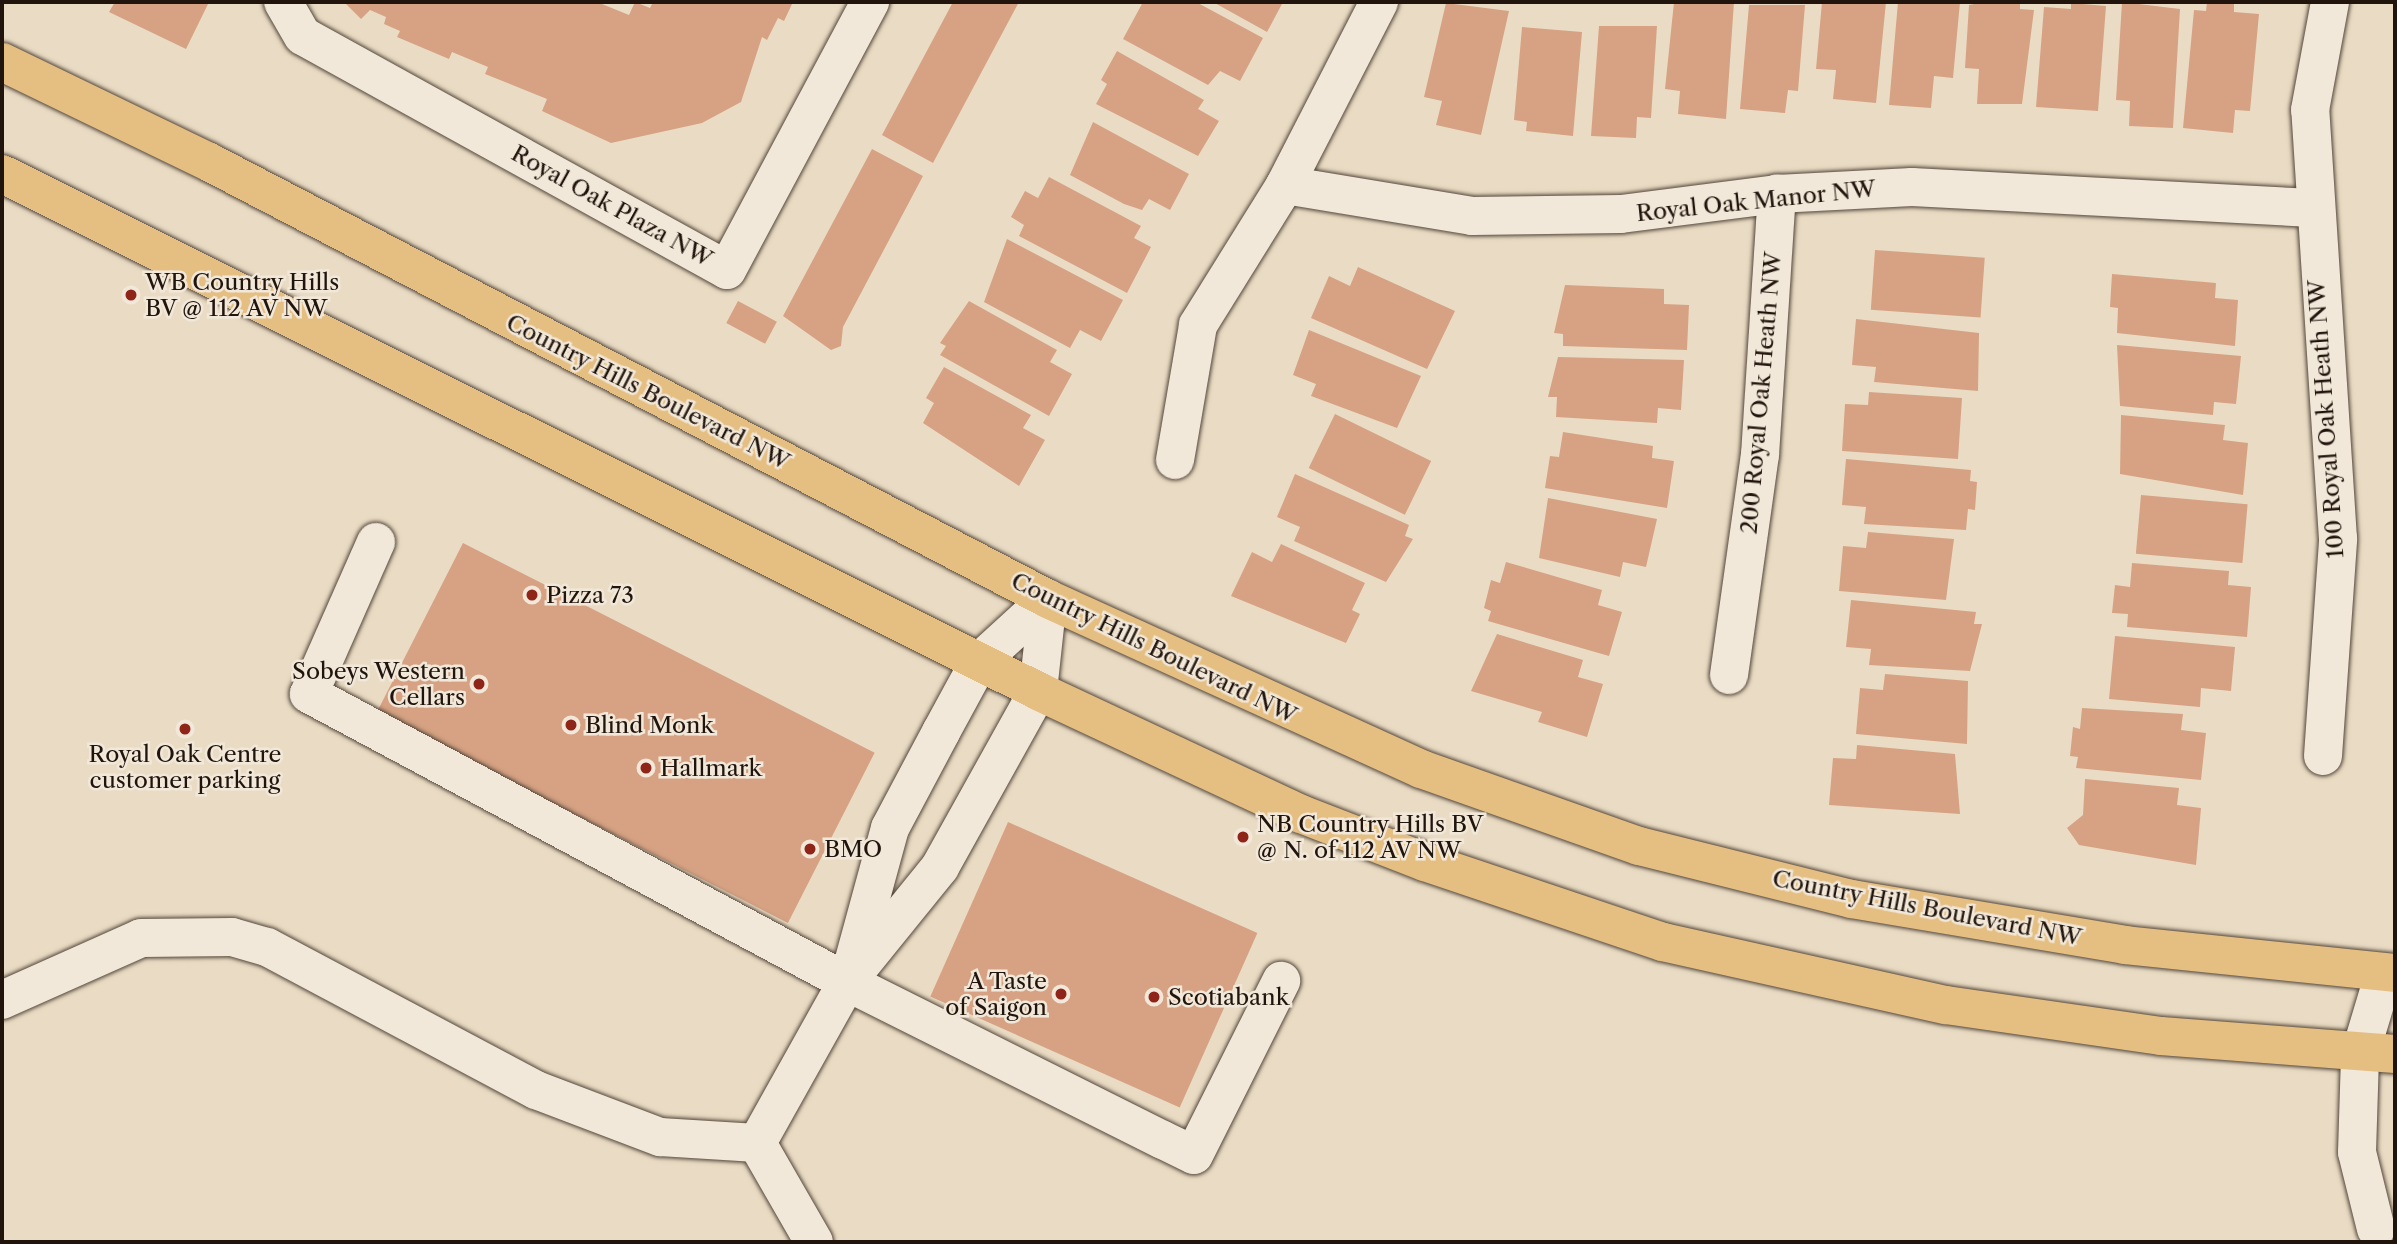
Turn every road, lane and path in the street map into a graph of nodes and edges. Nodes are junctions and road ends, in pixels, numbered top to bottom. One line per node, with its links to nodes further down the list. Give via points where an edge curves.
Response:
1 (283, 2): 2 (street, Royal Oak Plaza NW, via 303,36 727,270)
2 (870, 2)
3 (1379, 2): 7 (street)
4 (2330, 2): 9 (street, via 2309,110)
5 (2, 62): 12 (main road, Country Hills Boulevard NW, via 209,162)
6 (2, 174): 13 (main road)
7 (1285, 184): 8 (street, Royal Oak Manor NW, via 1472,216 1621,214); 10 (street, via 1198,325)
8 (1777, 194): 9 (street, Royal Oak Manor NW, via 1912,187); 14 (street, 200 Royal Oak Heath NW, via 1760,455)
9 (2312, 208): 16 (street, 100 Royal Oak Heath NW, via 2338,539)
10 (1175, 460)
11 (376, 542): 18 (street, via 309,694)
12 (1048, 599): 13 (street); 15 (street); 19 (main road, Country Hills Boulevard NW, via 1320,727 1639,846 1851,899)
13 (979, 662): 15 (main road); 18 (street, via 890,828)
14 (1729, 675)
15 (1038, 691): 18 (street, via 940,867); 21 (main road, via 1301,814 1663,942 1946,1005 2161,1036)
16 (2323, 756)
17 (1281, 981): 18 (street, via 1194,1155)
18 (847, 982): 22 (street)
19 (2391, 983): 21 (street)
20 (2, 1000): 22 (street, via 141,938 232,937 267,947 536,1090 660,1137)
21 (2378, 1054): 24 (street, via 2357,1152)
22 (758, 1143): 25 (street)
23 (2395, 1191): 24 (street)
24 (2375, 1236)
25 (814, 1242)

